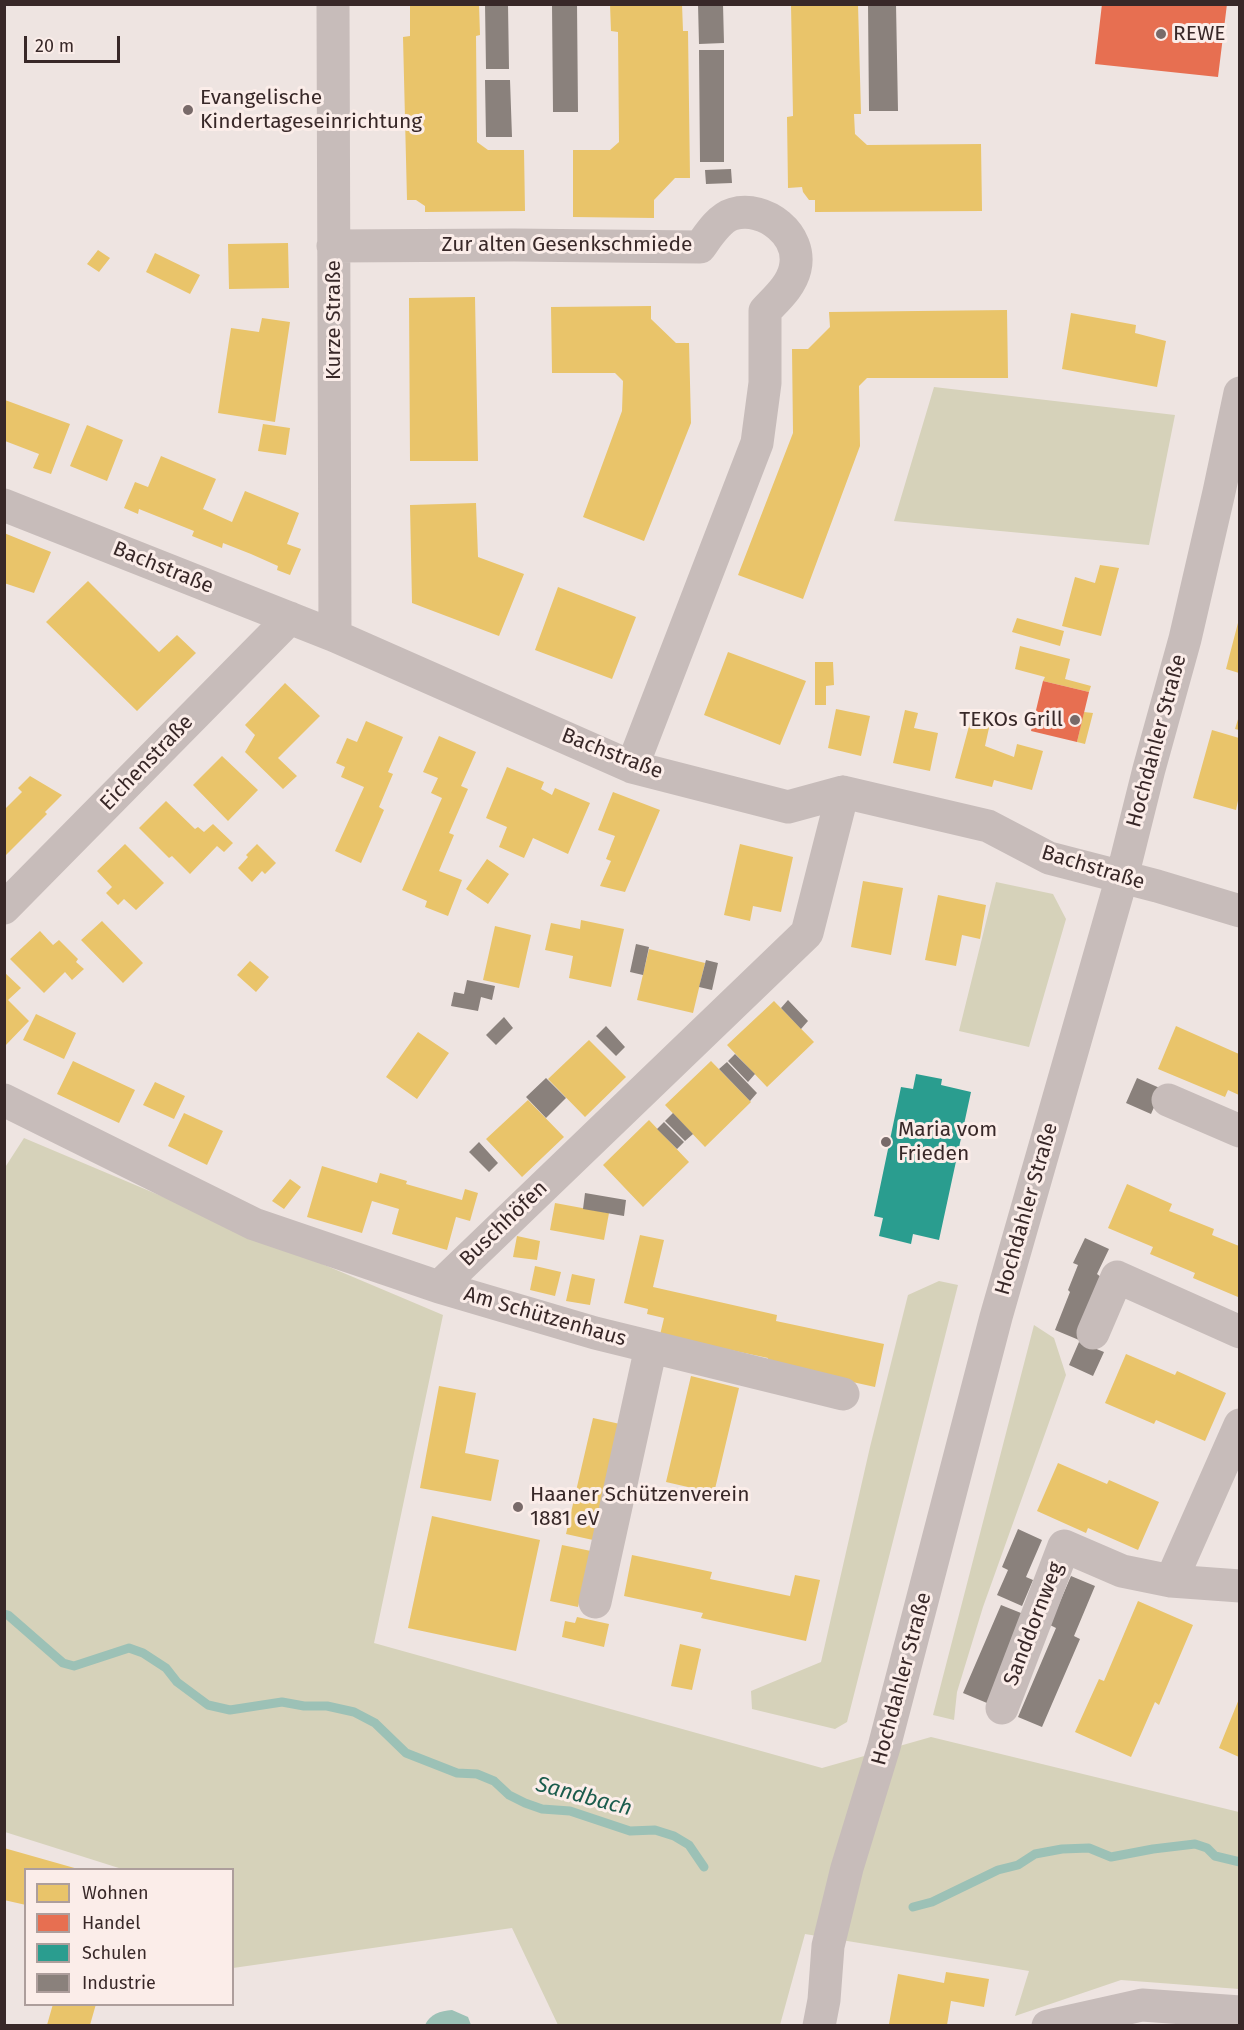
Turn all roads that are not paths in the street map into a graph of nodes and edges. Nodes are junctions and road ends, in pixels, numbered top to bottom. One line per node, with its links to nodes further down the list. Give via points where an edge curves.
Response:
1 (333, 4): 2 (street, Kurze Straße)
2 (333, 246): 6 (street, Kurze Straße); 7 (street, Zur alten Gesenkschmiede, via 700,246 731,215 751,212 770,218 790,237 796,254 795,269 787,288 765,311 765,383 757,443)
3 (1239, 393): 9 (street, Hochdahler Straße, via 1185,639)
4 (4, 505): 5 (street, Bachstraße)
5 (290, 618): 6 (street, Bachstraße); 10 (street, Eichenstraße)
6 (335, 636): 7 (street, Bachstraße)
7 (632, 766): 8 (street, Bachstraße, via 788,807)
8 (843, 792): 9 (street, Bachstraße, via 988,826 1049,858); 15 (street, Buschhöfen, via 807,933)
9 (1122, 877): 11 (street, Bachstraße); 27 (street, Hochdahler Straße, via 996,1317 887,1735 847,1868 828,1946)
10 (4, 908)
11 (1239, 911)
12 (4, 1100): 15 (street, via 254,1224)
13 (1168, 1100): 14 (street)
14 (1239, 1131)
15 (439, 1287): 18 (street, Am Schützenhaus)
16 (1239, 1332): 17 (street, via 1118,1276)
17 (1094, 1333)
18 (651, 1347): 19 (street, Am Schützenhaus); 24 (street, Am Schützenhaus)
19 (843, 1394)
20 (1239, 1425): 21 (street)
21 (1178, 1567): 22 (street, Sanddornweg); 23 (street, Sanddornweg); 25 (street, Sanddornweg, via 1122,1571 1064,1545)
22 (1239, 1577)
23 (1239, 1586)
24 (595, 1602)
25 (1002, 1708)
26 (1239, 2012): 28 (street, via 1142,2005)
27 (819, 2025)
28 (1048, 2025)

